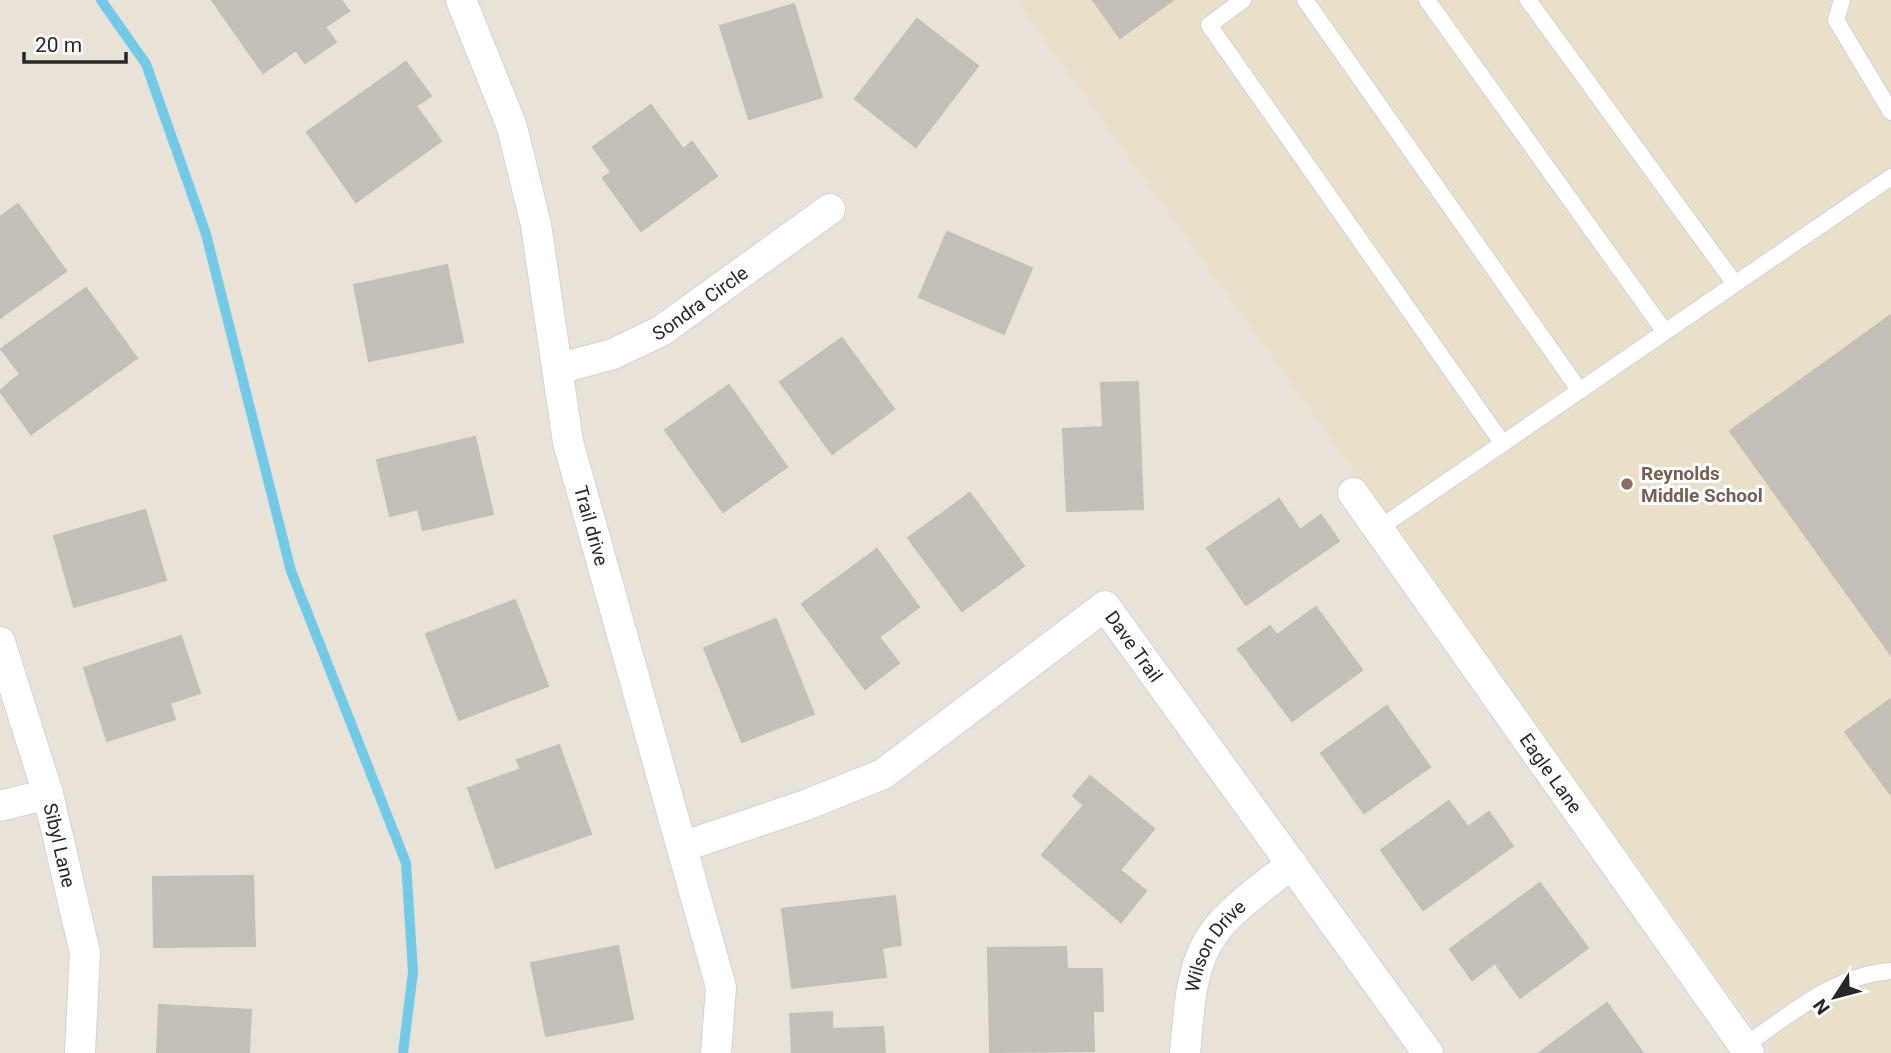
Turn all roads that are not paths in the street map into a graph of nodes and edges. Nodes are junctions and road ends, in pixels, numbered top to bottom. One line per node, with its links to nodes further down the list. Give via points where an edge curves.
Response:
1 (461, 0): 12 (street, Trail drive, via 512,127 537,225)
2 (1243, 0): 14 (lane, via 1209,25)
3 (1305, 0): 13 (lane)
4 (1427, 0): 11 (lane)
5 (1528, 0): 10 (lane)
6 (1842, 0): 7 (lane, via 1836,20)
7 (1891, 112)
8 (1891, 177): 10 (lane)
9 (830, 209): 12 (street, Sondra Circle, via 661,331 613,354)
10 (1735, 284): 11 (lane)
11 (1665, 332): 13 (lane)
12 (557, 369): 20 (street, Trail drive, via 568,442)
13 (1580, 391): 14 (lane)
14 (1503, 444): 16 (lane)
15 (1353, 493): 16 (street, Eagle Lane)
16 (1378, 529): 23 (street, Eagle Lane)
17 (0, 642): 18 (street, Sibyl Lane)
18 (48, 794): 19 (street); 24 (street, Sibyl Lane, via 85,953)
19 (0, 806)
20 (682, 847): 21 (street, Dave Trail, via 883,774 1105,606); 25 (street, Trail drive, via 720,987)
21 (1292, 864): 26 (street, Wilson Drive, via 1208,940 1192,985); 27 (street, Dave Trail)
22 (1888, 975): 23 (lane, via 1865,973 1836,985)
23 (1746, 1049)
24 (80, 1053)
25 (716, 1053)
26 (1185, 1053)
27 (1428, 1053)

